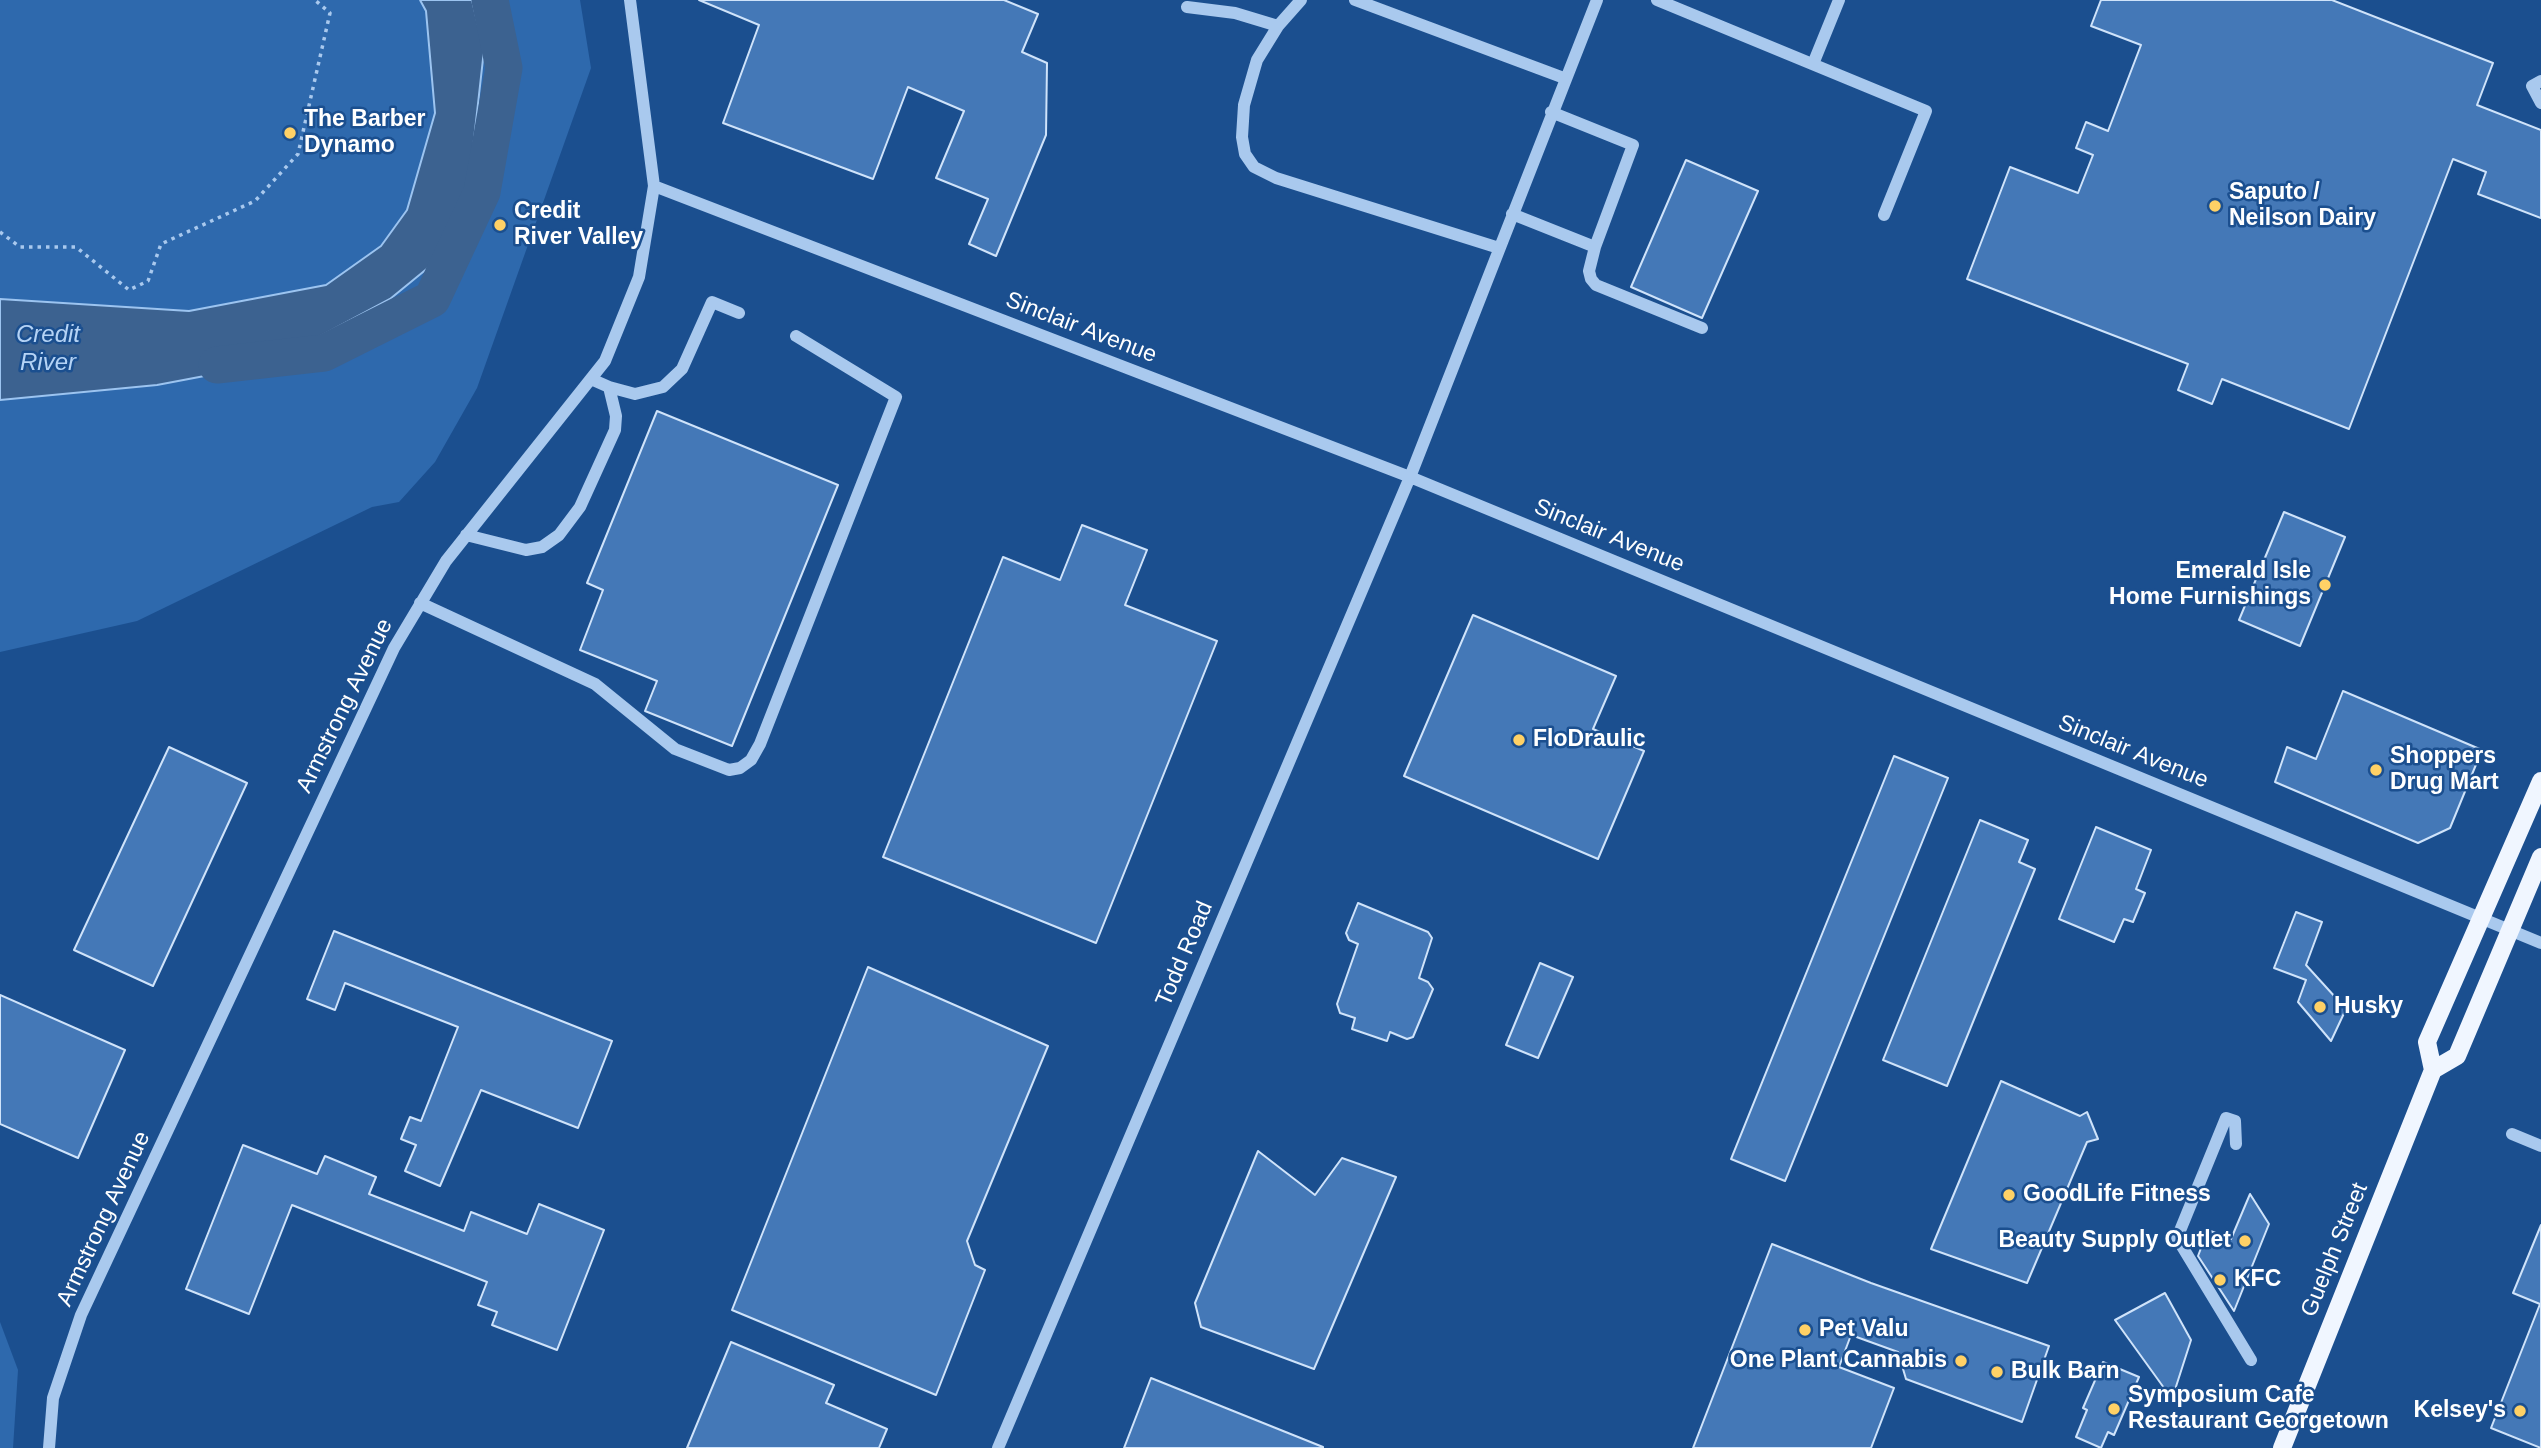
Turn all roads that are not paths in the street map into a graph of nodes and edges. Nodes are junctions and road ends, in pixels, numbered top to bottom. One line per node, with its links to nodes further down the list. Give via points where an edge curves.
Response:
1 (630, 0): 14 (street, Armstrong Avenue)
2 (1301, 0): 8 (street)
3 (1597, 0): 10 (street, Todd Road)
4 (1657, 0): 9 (street)
5 (1839, 0): 9 (street)
6 (1361, 1): 10 (street)
7 (1187, 7): 8 (street, via 1235,13)
8 (1278, 26): 18 (street, via 1257,60 1244,105 1242,137 1245,154 1254,167 1276,178)
9 (1813, 64): 16 (street, via 1926,111)
10 (1564, 78): 13 (street, Todd Road)
11 (2541, 81): 12 (street, via 2532,86)
12 (2541, 103)
13 (1551, 112): 15 (street, Todd Road); 17 (street, via 1633,145)
14 (654, 186): 22 (street, Armstrong Avenue, via 639,277 605,361); 24 (street, Sinclair Avenue)
15 (1512, 214): 17 (street); 18 (street, Todd Road)
16 (1884, 215)
17 (1595, 247): 20 (street, via 1589,271 1597,285)
18 (1499, 248): 24 (street, Todd Road)
19 (739, 313): 23 (street, via 712,302 682,369 663,387 635,394)
20 (1702, 328)
21 (796, 336): 26 (street, via 896,397 761,744 740,768 729,770 675,749 595,684)
22 (592, 379): 23 (street); 25 (street, Armstrong Avenue)
23 (609, 387): 25 (street, via 615,430 580,507 559,536 526,550)
24 (1410, 477): 29 (street, Sinclair Avenue); 38 (street, Todd Road)
25 (466, 535): 26 (street, Armstrong Avenue)
26 (420, 603): 37 (street, Armstrong Avenue, via 394,648 81,1315 53,1398)
27 (2541, 781): 29 (main road, Guelph Street)
28 (2541, 857): 30 (main road)
29 (2480, 918): 30 (street, Sinclair Avenue); 32 (main road, Guelph Street, via 2427,1042)
30 (2512, 931): 31 (street, Sinclair Avenue); 32 (main road, via 2457,1056)
31 (2541, 943)
32 (2433, 1070): 39 (main road, Guelph Street)
33 (2512, 1134): 35 (street)
34 (2236, 1144): 36 (street, via 2235,1121 2227,1118 2177,1238)
35 (2541, 1146)
36 (2251, 1360)
37 (49, 1448)
38 (998, 1448)
39 (2282, 1448)

